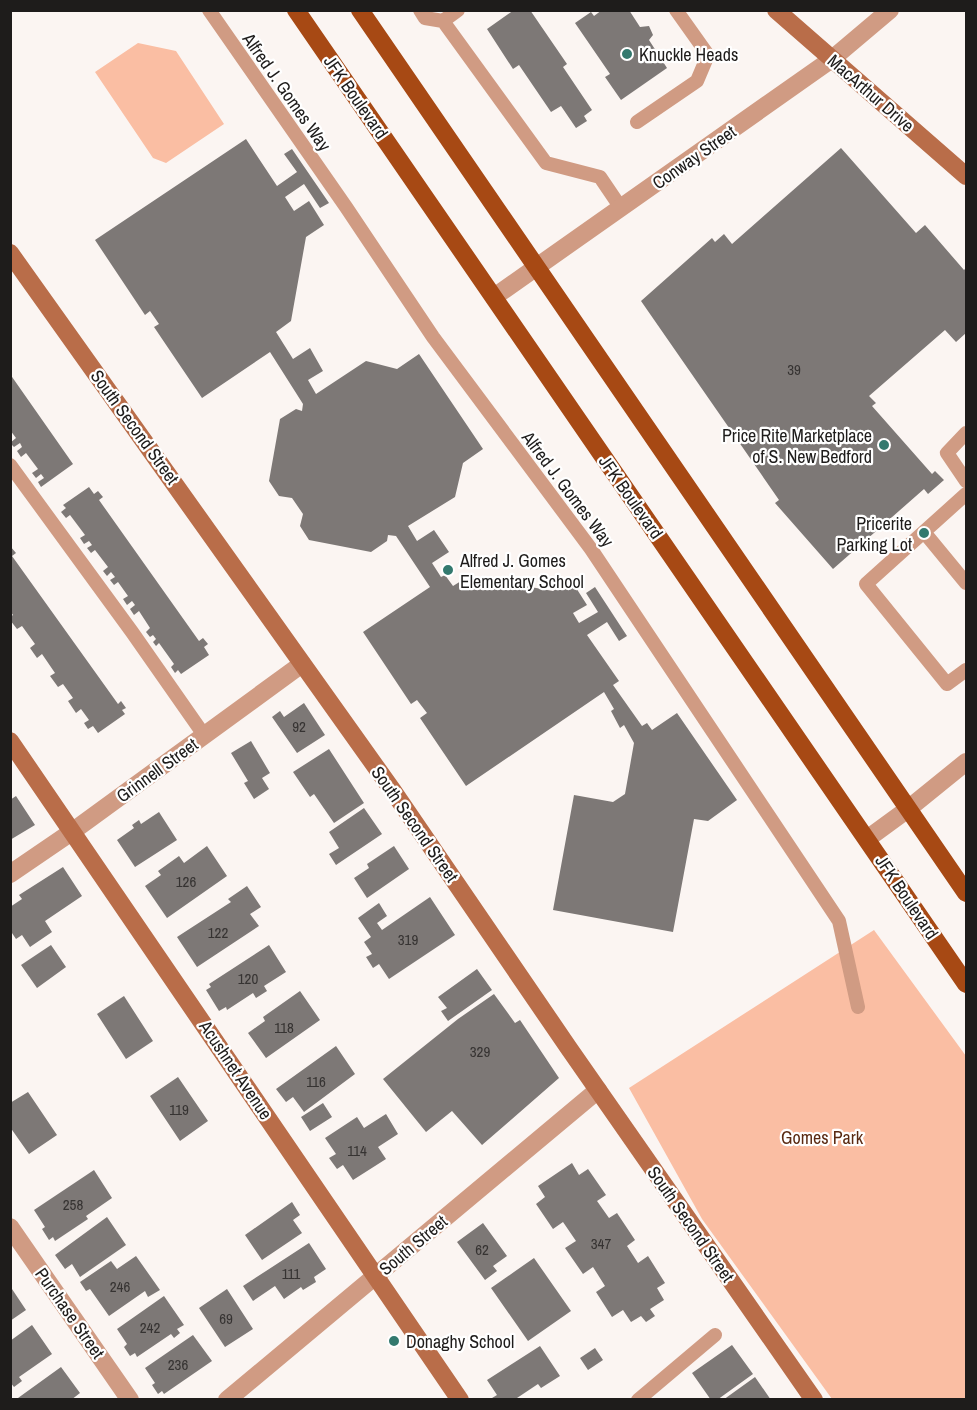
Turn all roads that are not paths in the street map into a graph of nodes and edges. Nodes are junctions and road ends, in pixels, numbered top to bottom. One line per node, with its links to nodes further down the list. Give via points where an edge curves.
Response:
1 (209, 10): 34 (lane, Alfred J. Gomes Way, via 433,337 591,549 834,913)
2 (296, 10): 16 (main road, JFK Boulevard)
3 (360, 10): 15 (main road)
4 (420, 10): 9 (lane, via 424,18)
5 (458, 10): 9 (lane)
6 (676, 10): 11 (lane, via 708,55 697,81)
7 (776, 10): 10 (street, MacArthur Drive)
8 (890, 10): 10 (street, Conway Street)
9 (443, 21): 13 (lane, via 546,163 600,177)
10 (832, 59): 12 (street, MacArthur Drive); 13 (street, Conway Street)
11 (637, 122)
12 (966, 176)
13 (621, 208): 15 (street, Conway Street)
14 (10, 253): 23 (street, South Second Street)
15 (536, 268): 16 (street, Conway Street); 28 (main road)
16 (494, 297): 30 (main road, JFK Boulevard)
17 (966, 433): 19 (lane, via 947,453)
18 (10, 465): 25 (lane)
19 (966, 481)
20 (966, 494): 21 (lane)
21 (924, 532): 22 (lane); 24 (lane, via 866,584 947,684)
22 (966, 583)
23 (302, 664): 25 (street, Grinnell Street); 35 (street, South Second Street)
24 (966, 670)
25 (204, 735): 29 (street, Grinnell Street)
26 (10, 741): 29 (street, Acushnet Avenue)
27 (966, 762): 28 (street)
28 (908, 809): 30 (street); 32 (main road)
29 (73, 831): 31 (street, Grinnell Street); 37 (street, Acushnet Avenue)
30 (867, 839): 33 (main road, JFK Boulevard)
31 (10, 874)
32 (966, 893)
33 (966, 984)
34 (858, 1007)
35 (598, 1090): 37 (street, South Street); 43 (street, South Second Street)
36 (10, 1227): 39 (street, Purchase Street)
37 (377, 1275): 40 (street, South Street); 41 (street, Acushnet Avenue)
38 (715, 1335): 42 (lane)
39 (130, 1400)
40 (227, 1400)
41 (460, 1400)
42 (638, 1400)
43 (814, 1400)

